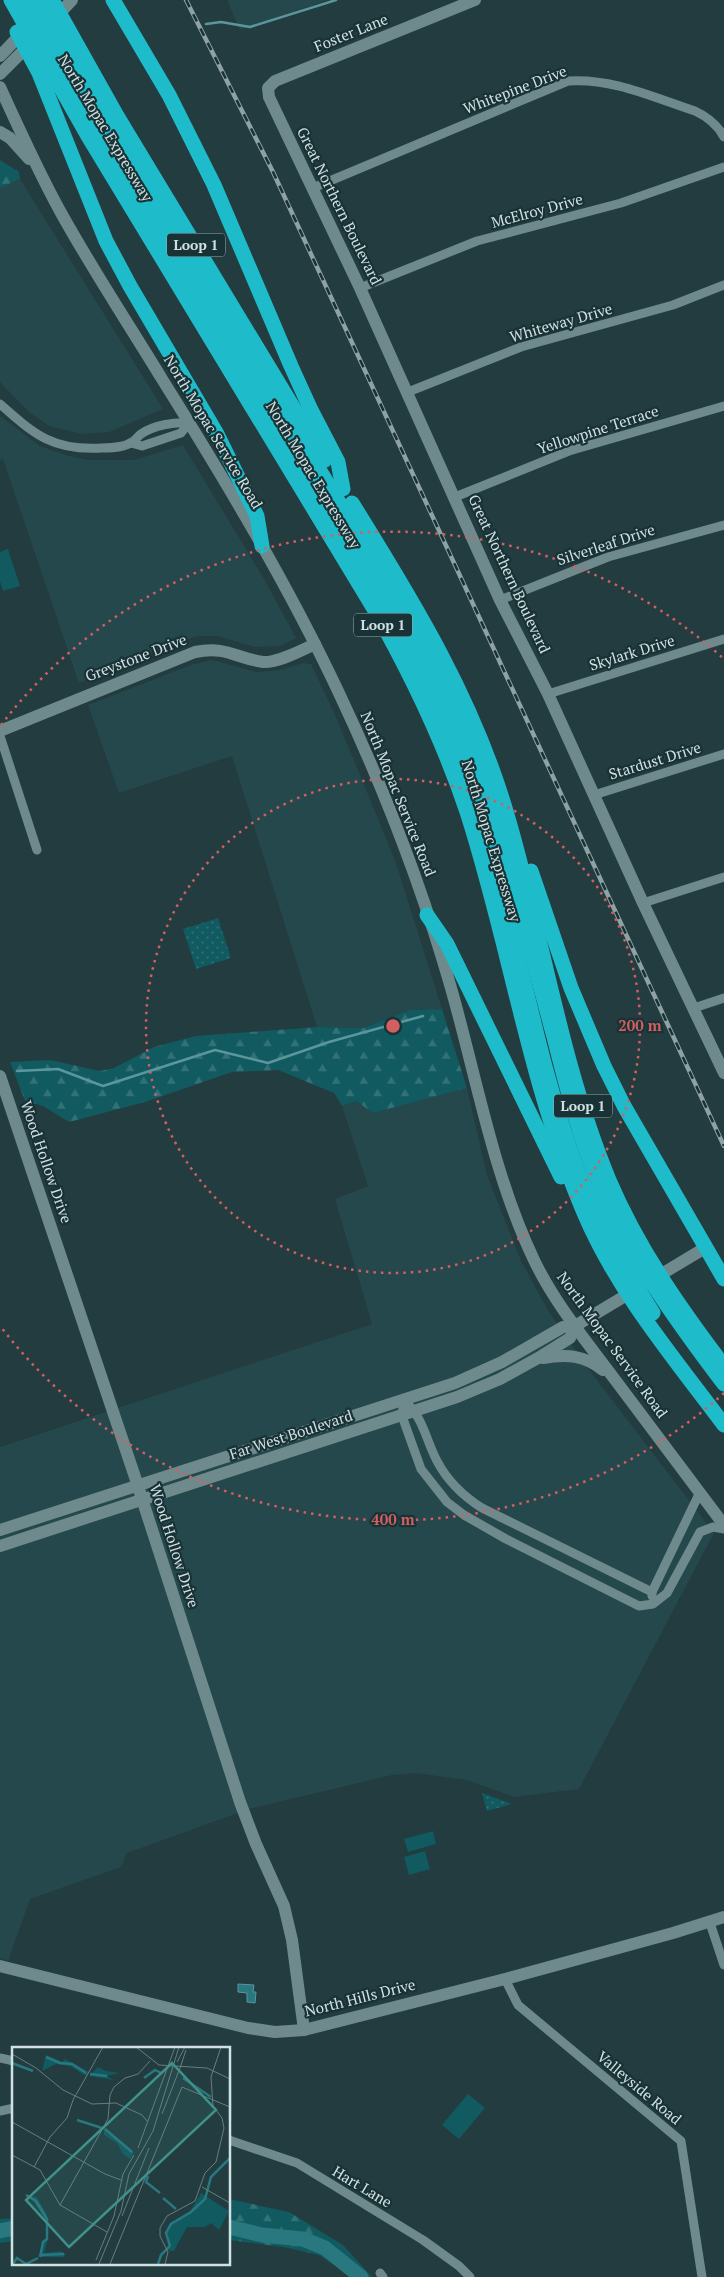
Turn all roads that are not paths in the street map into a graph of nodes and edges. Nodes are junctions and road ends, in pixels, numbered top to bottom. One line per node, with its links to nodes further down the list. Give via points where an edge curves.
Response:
1 (6, 0): 27 (highway, via 8,14 38,74 106,241 217,434 257,516)
2 (11, 0): 45 (highway, North Mopac Expressway / Loop 1, via 84,128 373,607 432,721 466,811 546,1108)
3 (25, 0): 54 (highway, via 97,130 383,602 424,680 443,719 494,863 557,1106 584,1183 609,1237 642,1294)
4 (40, 0): 52 (highway, via 109,122 395,595 438,676 490,803 587,1154 602,1191 639,1262 665,1305)
5 (53, 0): 9 (street); 24 (highway, North Mopac Expressway / Loop 1, via 117,116)
6 (72, 0): 10 (street)
7 (114, 0): 24 (highway, via 169,95 214,185 291,366 338,462)
8 (475, 0): 12 (street, Foster Lane, via 275,81)
9 (2, 54)
10 (4, 70)
11 (0, 87): 16 (street, North Mopac Service Road)
12 (268, 88): 17 (street, Great Northern Boulevard, via 269,97)
13 (0, 132): 16 (street)
14 (724, 137): 17 (street, Whitepine Drive, via 708,117 695,111 608,82 568,81)
15 (724, 167): 19 (street, McElroy Drive, via 621,203 477,241)
16 (41, 174): 23 (street, North Mopac Service Road, via 118,310)
17 (313, 188): 19 (street, Great Northern Boulevard)
18 (724, 285): 20 (street, Whiteway Drive, via 672,305 521,347)
19 (360, 288): 20 (street, Great Northern Boulevard)
20 (408, 392): 25 (street, Great Northern Boulevard)
21 (0, 404): 23 (street, via 43,439 61,446 90,449 131,443 142,434 174,422)
22 (724, 406): 25 (street, Yellowpine Terrace, via 569,451)
23 (190, 423): 27 (street, North Mopac Service Road)
24 (343, 489): 36 (highway, North Mopac Expressway / Loop 1, via 435,640 468,707)
25 (455, 497): 28 (street, Great Northern Boulevard)
26 (724, 526): 28 (street, Silverleaf Drive, via 608,556)
27 (262, 546): 30 (street, North Mopac Service Road)
28 (500, 600): 31 (street, Great Northern Boulevard)
29 (724, 639): 31 (street, Skylark Drive)
30 (315, 644): 32 (street, Greystone Drive, via 266,662 212,648 194,652); 40 (street, North Mopac Service Road, via 383,795)
31 (548, 694): 35 (street, Great Northern Boulevard)
32 (0, 731)
33 (0, 736): 37 (street)
34 (724, 754): 35 (street, Stardust Drive)
35 (594, 795): 39 (street, Great Northern Boulevard)
36 (508, 817): 46 (highway, via 526,855 593,1043); 50 (highway, North Mopac Expressway / Loop 1, via 582,1102 609,1180 653,1265)
37 (37, 850)
38 (724, 877): 39 (street)
39 (643, 903): 42 (street, Great Northern Boulevard)
40 (428, 916): 45 (highway, via 447,944 566,1188); 48 (street, North Mopac Service Road, via 448,977 509,1200 536,1265)
41 (724, 998): 42 (street)
42 (694, 1008): 43 (street, Great Northern Boulevard)
43 (724, 1073)
44 (0, 1076): 58 (street, Wood Hollow Drive)
45 (586, 1217): 57 (highway, North Mopac Expressway / Loop 1, via 612,1269 643,1316)
46 (699, 1252): 47 (highway); 48 (street, Far West Boulevard)
47 (724, 1279)
48 (575, 1326): 49 (street, Far West Boulevard, via 570,1338); 51 (street, North Mopac Service Road); 53 (street, Far West Boulevard, via 563,1327 455,1384)
49 (538, 1358): 51 (street, via 579,1357 596,1364); 55 (street, Far West Boulevard, via 500,1379)
50 (724, 1366)
51 (616, 1380): 59 (street, North Mopac Service Road)
52 (724, 1384)
53 (404, 1400): 55 (street); 56 (street); 58 (street, Far West Boulevard)
54 (724, 1409)
55 (416, 1411): 56 (street, Far West Boulevard); 61 (street, via 438,1462 455,1488 482,1508)
56 (402, 1416): 60 (street, Far West Boulevard); 65 (street, via 417,1460 429,1481 447,1502 464,1515)
57 (724, 1425)
58 (138, 1486): 60 (street, Wood Hollow Drive); 64 (street, Far West Boulevard)
59 (700, 1492): 62 (street, North Mopac Service Road); 67 (street)
60 (142, 1501): 66 (street, Far West Boulevard); 74 (street, Wood Hollow Drive, via 240,1802 284,1906)
61 (509, 1522): 65 (street); 67 (street)
62 (724, 1525)
63 (724, 1529): 68 (street, via 713,1527 700,1532 666,1593)
64 (0, 1530)
65 (506, 1539): 68 (street, via 640,1606)
66 (0, 1546)
67 (652, 1592): 68 (street)
68 (653, 1604)
69 (724, 1916): 70 (street, North Hills Drive)
70 (710, 1923): 71 (street); 73 (street, North Hills Drive)
71 (724, 1965)
72 (0, 1966): 74 (street, North Hills Drive, via 248,2028 275,2032)
73 (505, 1979): 74 (street, North Hills Drive); 77 (street, Valleyside Road, via 518,2005 681,2141)
74 (304, 2030)
75 (230, 2140): 76 (street, Hart Lane, via 297,2163 423,2240)
76 (470, 2277)
77 (702, 2277)

